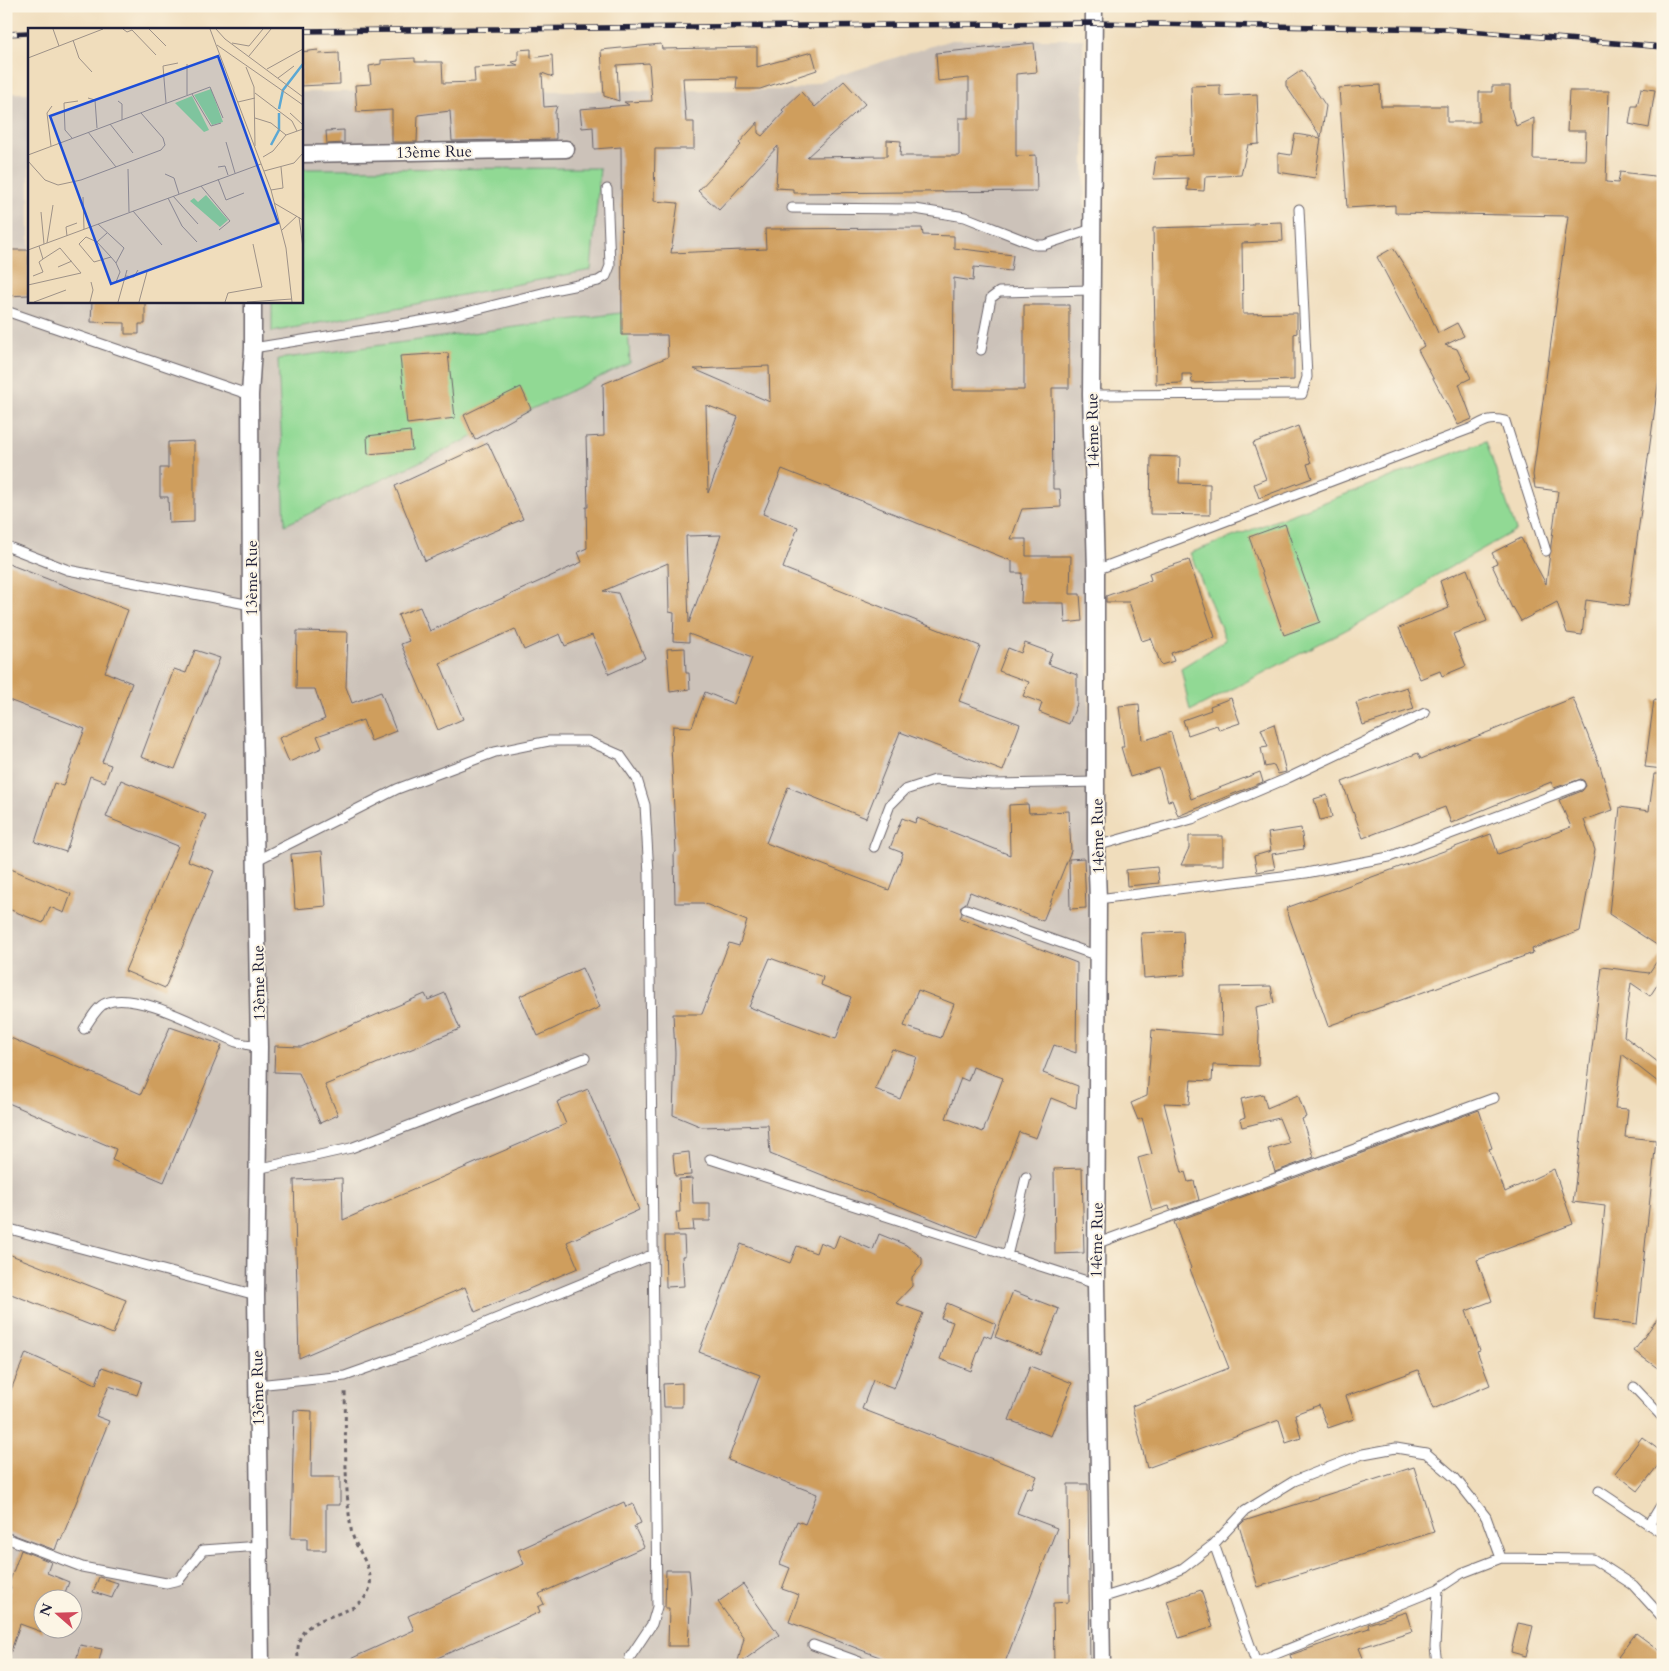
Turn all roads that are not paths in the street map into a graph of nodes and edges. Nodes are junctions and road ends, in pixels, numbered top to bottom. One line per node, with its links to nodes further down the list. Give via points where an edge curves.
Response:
1 (1094, 6): 7 (street, 14ème Rue)
2 (566, 149): 3 (street, 13ème Rue)
3 (302, 154)
4 (608, 188): 11 (lane, via 610,266 606,276 598,281 451,316)
5 (792, 208): 7 (lane, via 915,208 965,217 1036,245)
6 (1299, 208): 13 (lane, via 1307,377 1302,394)
7 (1092, 229): 8 (street, 14ème Rue)
8 (1092, 290): 12 (lane, via 999,292 991,298); 13 (street, 14ème Rue)
9 (253, 302): 11 (street, 13ème Rue)
10 (6, 311): 14 (lane)
11 (253, 348): 14 (street, 13ème Rue)
12 (981, 350)
13 (1091, 394): 17 (street, 14ème Rue)
14 (250, 395): 18 (street, 13ème Rue)
15 (6, 546): 18 (lane, via 68,570)
16 (1546, 551): 17 (lane, via 1505,421 1496,418)
17 (1096, 570): 20 (street, 14ème Rue)
18 (251, 605): 24 (street, 13ème Rue)
19 (1425, 713): 22 (lane, via 1192,819)
20 (1096, 782): 22 (street, 14ème Rue); 23 (lane, via 993,784 934,780 906,790 890,805)
21 (1580, 785): 25 (lane, via 1389,857 1306,873)
22 (1096, 846): 25 (street, 14ème Rue)
23 (874, 847)
24 (255, 861): 29 (street, 13ème Rue); 37 (lane, via 397,789 495,752 549,742 588,741 620,755 637,779 645,805 649,874)
25 (1098, 899): 27 (street, 14ème Rue)
26 (966, 909): 27 (lane)
27 (1098, 956): 36 (street, 14ème Rue)
28 (84, 1029): 29 (lane, via 104,1003 116,1000 171,1014 237,1042)
29 (259, 1047): 33 (street, 13ème Rue)
30 (585, 1058): 33 (lane, via 351,1148)
31 (1494, 1098): 36 (lane)
32 (710, 1159): 38 (lane)
33 (257, 1169): 40 (street, 13ème Rue)
34 (1026, 1177): 38 (lane)
35 (6, 1228): 40 (lane)
36 (1098, 1243): 39 (street, 14ème Rue)
37 (654, 1254): 41 (lane, via 424,1348 345,1376); 58 (lane, via 657,1607 652,1624)
38 (1007, 1256): 39 (lane)
39 (1096, 1284): 53 (street, 14ème Rue)
40 (256, 1295): 41 (street, 13ème Rue)
41 (257, 1385): 50 (street, 13ème Rue)
42 (1634, 1387): 43 (lane)
43 (1663, 1418)
44 (1600, 1491): 46 (lane)
45 (1663, 1502): 46 (lane)
46 (1649, 1525): 47 (lane)
47 (1663, 1534)
48 (6, 1538): 50 (lane, via 82,1567 166,1583 179,1580 203,1550)
49 (1214, 1544): 51 (lane, via 1245,1511 1294,1481 1363,1454 1396,1448 1426,1454 1456,1478 1486,1517); 53 (lane, via 1182,1568 1149,1583); 56 (lane)
50 (260, 1546): 57 (street, 13ème Rue)
51 (1501, 1558): 52 (lane, via 1462,1573); 54 (lane, via 1592,1559 1633,1585)
52 (1438, 1589): 56 (lane); 61 (lane)
53 (1101, 1598): 60 (street, 14ème Rue)
54 (1663, 1618)
55 (813, 1645): 59 (lane)
56 (1254, 1664)
57 (261, 1665)
58 (628, 1665)
59 (868, 1665)
60 (1102, 1665)
61 (1436, 1665)

